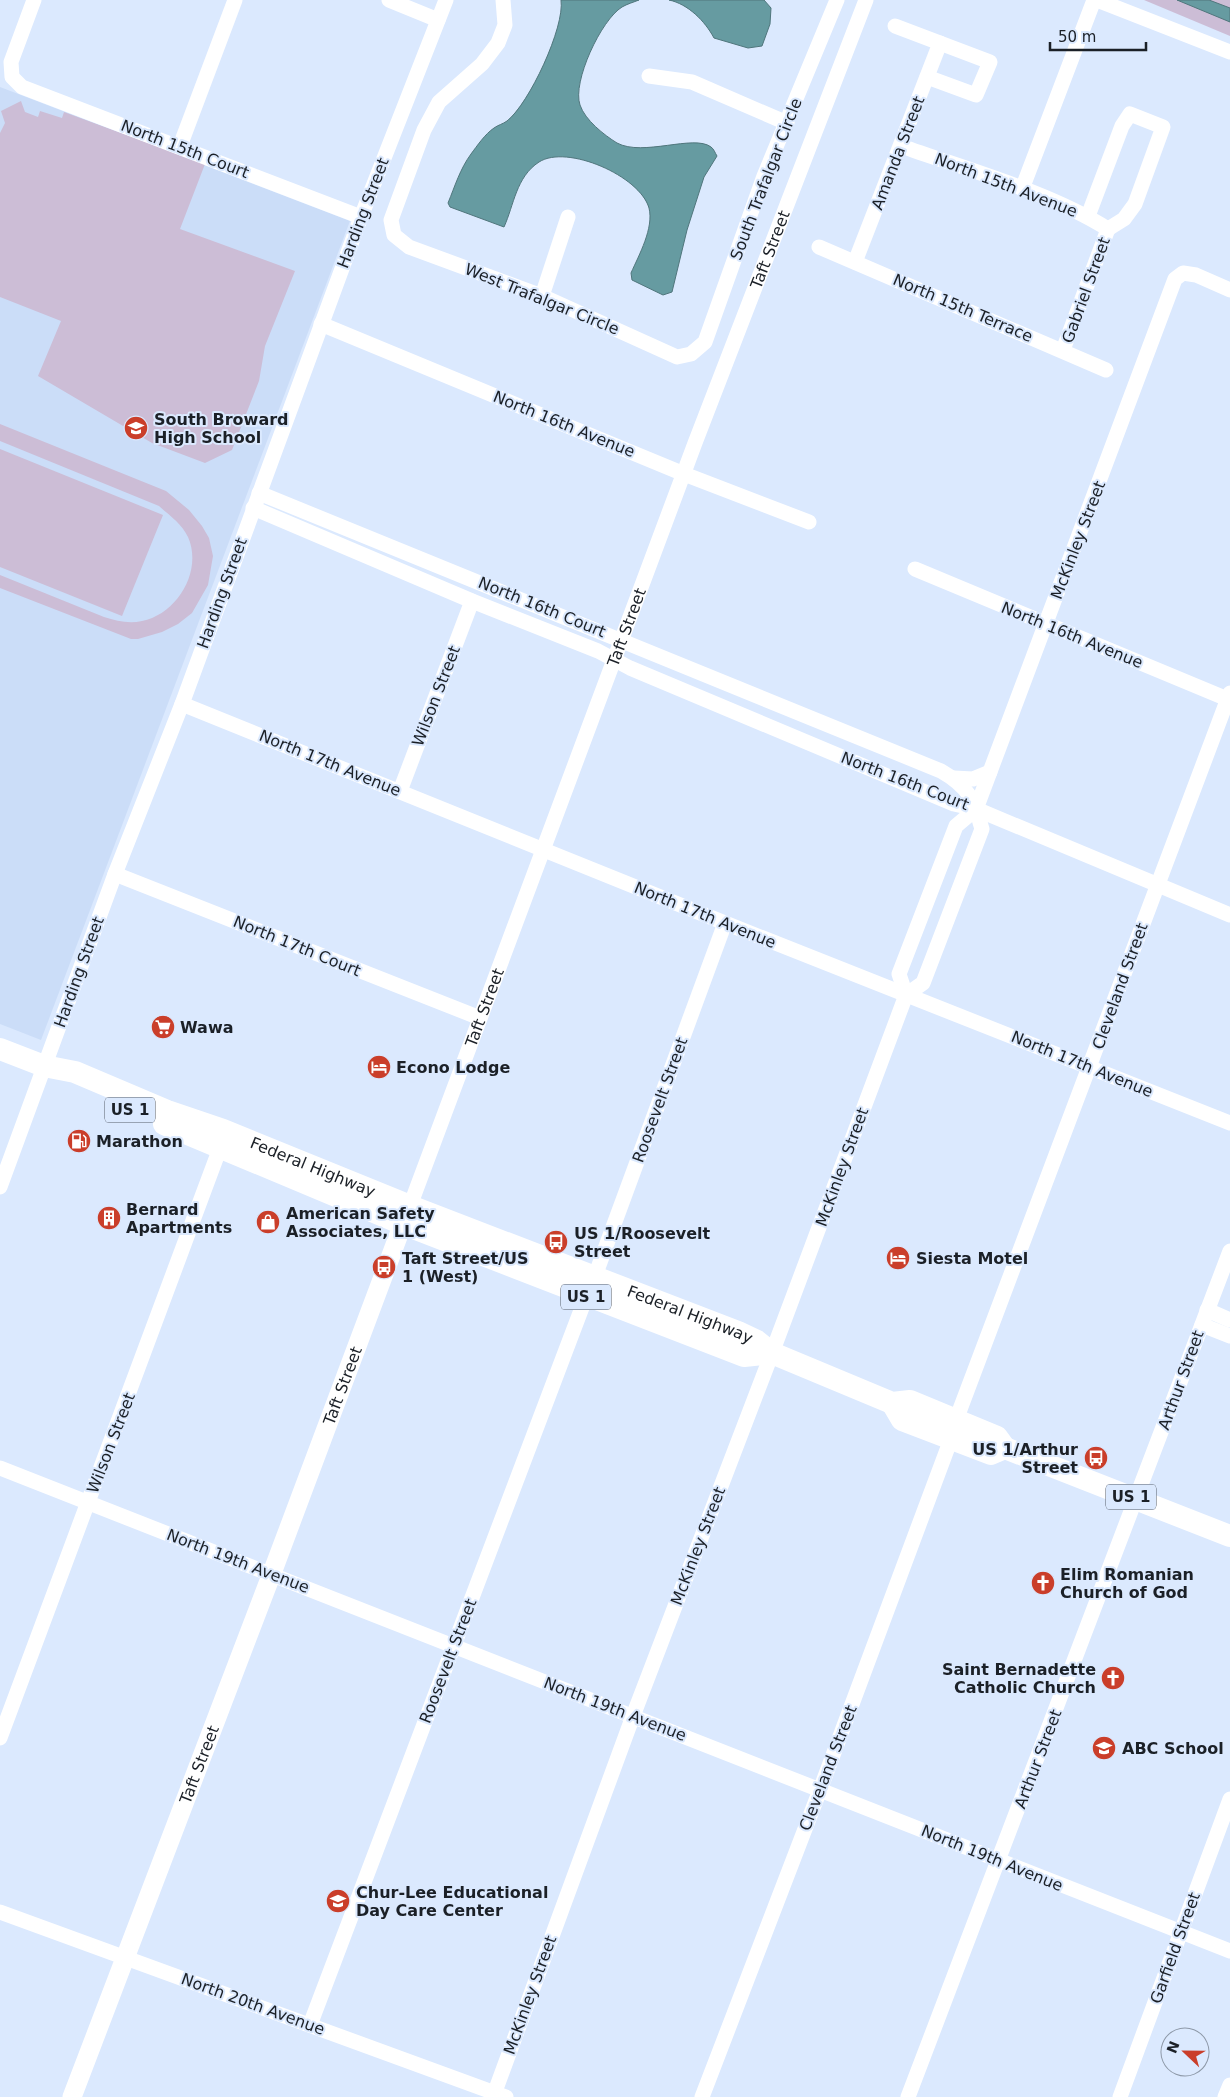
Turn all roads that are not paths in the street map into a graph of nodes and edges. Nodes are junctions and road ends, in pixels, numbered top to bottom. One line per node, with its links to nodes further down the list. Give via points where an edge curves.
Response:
1 (34, 0): 16 (street, North 15th Court, via 11,62 12,77 22,87)
2 (235, 0): 16 (street)
3 (389, 0): 9 (street)
4 (446, 0): 9 (street, Harding Street)
5 (503, 0): 26 (street, West Trafalgar Circle, via 505,25 498,44 482,64 439,102 424,130 391,220 394,236 408,247)
6 (837, 0): 15 (street, South Trafalgar Circle)
7 (866, 0): 31 (street, Taft Street)
8 (1095, 0): 12 (street); 18 (street)
9 (438, 20): 20 (street, Harding Street)
10 (895, 26): 11 (street)
11 (940, 43): 14 (street, Amanda Street); 14 (street, via 990,62 976,95)
12 (1230, 52)
13 (649, 76): 15 (street, via 692,82)
14 (927, 77): 17 (street, Amanda Street)
15 (787, 123): 29 (street, South Trafalgar Circle, via 764,176 705,342)
16 (180, 146): 20 (street, North 15th Court)
17 (901, 146): 18 (street, North 15th Avenue); 24 (street, Amanda Street)
18 (1022, 189): 19 (street, North 15th Avenue)
19 (1088, 216): 22 (street, North 15th Avenue); 22 (street, via 1122,126 1130,114 1163,127 1135,204 1124,218)
20 (361, 217): 27 (street, Harding Street)
21 (568, 217): 26 (street)
22 (1108, 229): 28 (street, Gabriel Street)
23 (819, 247): 24 (street, North 15th Terrace)
24 (856, 262): 28 (street, North 15th Terrace)
25 (1230, 290): 37 (street, McKinley Street, via 1196,275 1183,273 1175,279)
26 (542, 296): 29 (street, West Trafalgar Circle, via 677,357)
27 (321, 324): 31 (street, North 16th Avenue); 32 (street, Harding Street)
28 (1063, 350): 30 (street, North 15th Terrace)
29 (691, 354)
30 (1106, 370)
31 (684, 474): 34 (street, North 16th Avenue); 38 (street, Taft Street)
32 (259, 493): 33 (street, Harding Street); 38 (street, North 16th Court)
33 (253, 508): 36 (street, North 16th Court); 41 (street, Harding Street)
34 (809, 522)
35 (915, 569): 37 (street, North 16th Avenue)
36 (472, 601): 39 (street, North 16th Court); 44 (street, Wilson Street)
37 (1046, 624): 40 (street, North 16th Avenue); 42 (street, McKinley Street)
38 (622, 640): 39 (street, Taft Street); 43 (street, North 16th Court)
39 (615, 658): 45 (street, North 16th Court, via 630,668 946,800); 46 (street, Taft Street)
40 (1229, 697): 48 (street, Cleveland Street)
41 (182, 704): 44 (street, North 17th Avenue); 47 (street, Harding Street)
42 (990, 772): 43 (street, via 973,779); 45 (street, McKinley Street)
43 (954, 778): 45 (street, North 16th Court, via 966,789)
44 (400, 790): 46 (street, North 17th Avenue)
45 (976, 809): 48 (street, North 16th Court); 51 (street, McKinley Street, via 982,829 923,983); 51 (street, McKinley Street, via 956,826 899,974)
46 (542, 848): 50 (street, North 17th Avenue); 52 (street, Taft Street)
47 (115, 874): 52 (street, North 17th Court); 54 (street, Harding Street)
48 (1157, 886): 49 (street, North 16th Court); 55 (street, Cleveland Street)
49 (1230, 915)
50 (725, 923): 51 (street, North 17th Avenue); 61 (street, Roosevelt Street)
51 (906, 995): 55 (street, North 17th Avenue); 66 (street, McKinley Street)
52 (480, 1018): 59 (street, Taft Street)
53 (0, 1049): 54 (main road, Federal Highway / US 1)
54 (44, 1066): 57 (main road, Federal Highway / US 1, via 71,1086); 58 (street, Harding Street); 59 (main road, Federal Highway / US 1, via 75,1072 223,1130)
55 (1090, 1068): 56 (street, North 17th Avenue); 67 (street, Cleveland Street)
56 (1230, 1123)
57 (220, 1148): 59 (main road, Federal Highway / US 1); 70 (street, Wilson Street)
58 (0, 1187)
59 (406, 1215): 61 (main road, Federal Highway / US 1); 72 (street, Taft Street)
60 (1230, 1251): 62 (street, Arthur Street)
61 (590, 1286): 66 (main road, Federal Highway / US 1, via 744,1356); 73 (street, Roosevelt Street)
62 (1207, 1310): 63 (street); 64 (street, Arthur Street)
63 (1230, 1320)
64 (1202, 1325): 65 (street); 69 (street, Arthur Street)
65 (1230, 1336)
66 (772, 1354): 67 (main road, Federal Highway / US 1, via 892,1403 902,1420); 74 (street, McKinley Street)
67 (954, 1429): 69 (main road, Federal Highway / US 1, via 991,1454 1005,1448); 76 (street, Cleveland Street)
68 (0, 1468): 70 (street, North 19th Avenue)
69 (1137, 1499): 71 (main road, US 1); 78 (street, Arthur Street)
70 (89, 1502): 72 (street, North 19th Avenue); 75 (street, Wilson Street)
71 (1230, 1536)
72 (272, 1574): 73 (street, North 19th Avenue); 82 (street, Taft Street)
73 (454, 1646): 74 (street, North 19th Avenue); 83 (street, Roosevelt Street)
74 (633, 1716): 76 (street, North 19th Avenue); 85 (street, McKinley Street)
75 (0, 1738)
76 (820, 1790): 78 (street, North 19th Avenue); 87 (street, Cleveland Street)
77 (1230, 1799): 80 (street, Garfield Street)
78 (999, 1861): 80 (street, North 19th Avenue); 88 (street, Arthur Street)
79 (0, 1912): 82 (street, North 20th Avenue)
80 (1181, 1933): 81 (street, North 19th Avenue); 89 (street, Garfield Street)
81 (1230, 1951)
82 (125, 1956): 83 (street, North 20th Avenue); 86 (street, Taft Street)
83 (310, 2026): 85 (street, North 20th Avenue)
84 (1230, 2085): 90 (street)
85 (498, 2096)
86 (72, 2097)
87 (702, 2097)
88 (908, 2097)
89 (1120, 2097)
90 (1225, 2097)

